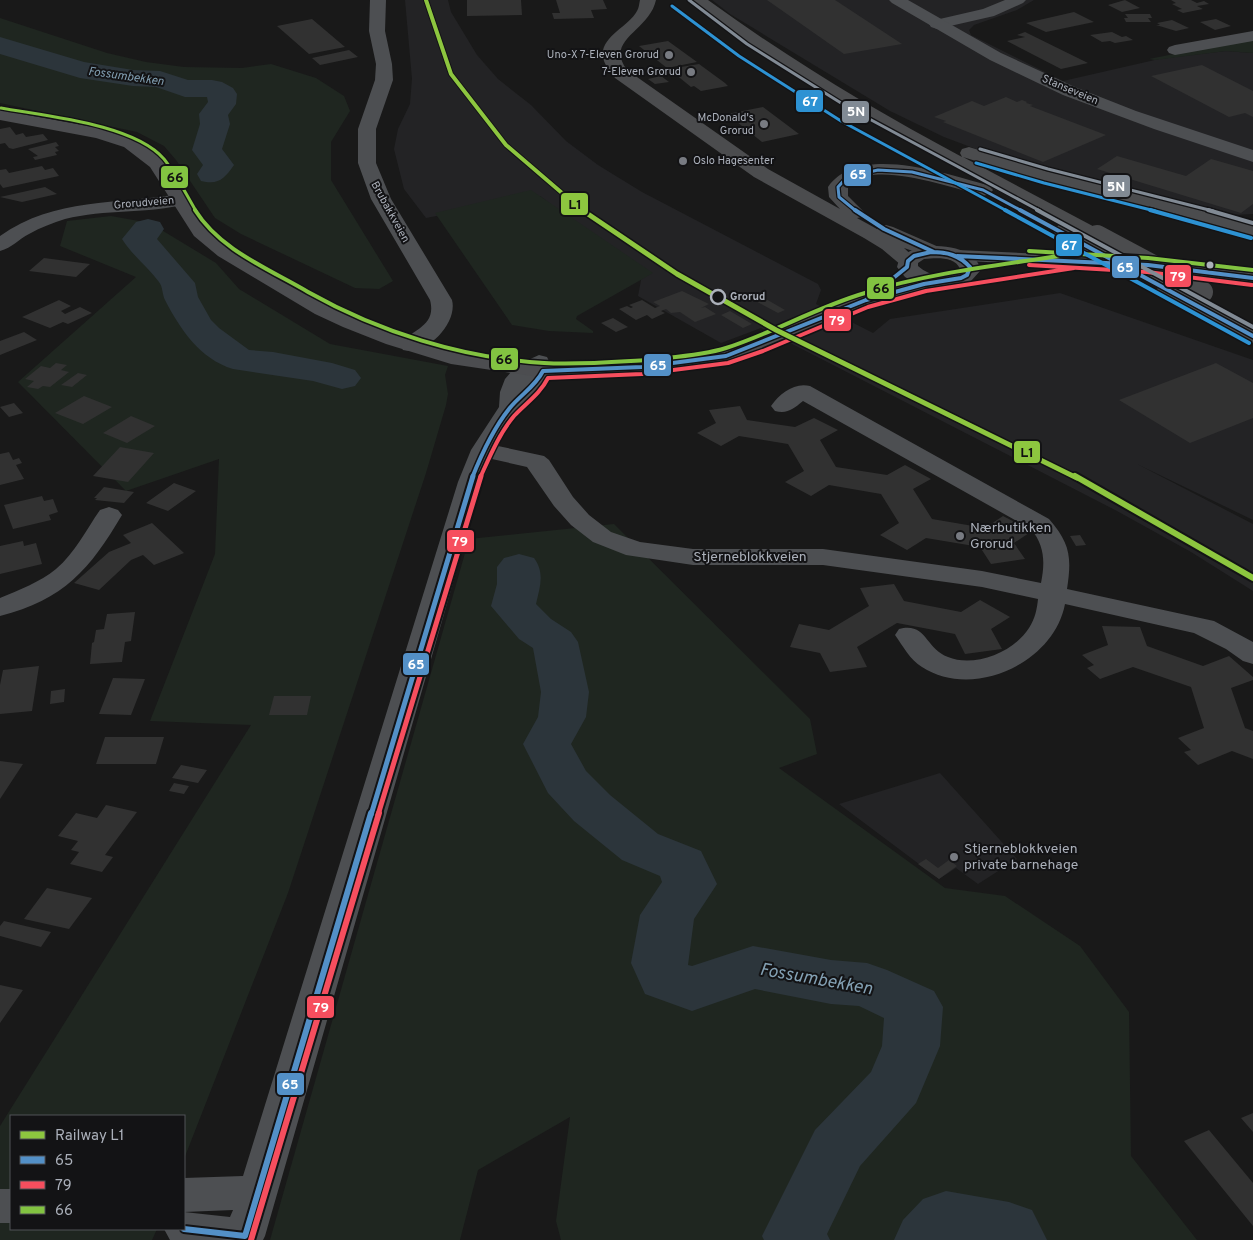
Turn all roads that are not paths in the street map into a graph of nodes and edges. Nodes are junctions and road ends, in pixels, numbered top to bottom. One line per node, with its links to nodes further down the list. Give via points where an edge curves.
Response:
1 (378, 0): 28 (street, Brubakkveien, via 377,31 384,80 367,129 367,162 376,191 441,300 444,314)
2 (648, 0): 12 (highway, via 644,15 619,37 612,48 615,66 643,92 660,100)
3 (676, 0): 14 (highway, via 788,80)
4 (698, 0): 11 (highway, via 798,70)
5 (897, 0): 7 (street, Stanseveien)
6 (1018, 0): 7 (street, via 988,13)
7 (937, 24): 13 (street, Stanseveien, via 1012,65 1080,96)
8 (1253, 36): 9 (street)
9 (1175, 50)
10 (0, 115): 15 (main road, via 99,133 130,143 157,162)
11 (901, 132): 17 (highway, via 1025,172); 26 (highway, bridge)
12 (738, 155): 16 (highway, via 772,169); 22 (highway, via 760,173 889,245)
13 (1253, 156)
14 (982, 190): 16 (highway, via 901,170 866,171 848,177 838,187 839,197); 27 (highway, bridge)
15 (180, 200): 18 (street, Grorudveien, via 64,212 41,220); 28 (main road, Grorudveien, via 201,232 224,252 323,309)
16 (855, 213): 19 (highway, via 903,240)
17 (1253, 231)
18 (0, 245)
19 (934, 252): 20 (main road); 22 (main road, Grorudveien, via 917,255)
20 (957, 256): 21 (street, Grorudveien); 24 (main road, via 970,267 967,275)
21 (1073, 261): 23 (street, Grorudveien, via 1172,267); 24 (street, Grorudveien)
22 (908, 264): 24 (main road, via 919,277); 25 (main road, Grorudveien)
23 (1253, 278)
24 (951, 280): 25 (main road, Grorudveien)
25 (866, 300): 29 (main road, Grorudveien, via 726,356 642,367)
26 (1253, 319)
27 (1253, 336)
28 (420, 347): 29 (main road, Grorudveien, via 451,357)
29 (535, 367): 31 (street, via 531,391 511,407)
30 (783, 406): 33 (street, via 802,391 1040,524 1056,546 1058,563)
31 (483, 450): 33 (street, Stjerneblokkveien, via 535,461 580,520 602,537 635,549 693,557 823,557 982,579); 37 (street, via 464,503)
32 (109, 515): 34 (street, via 96,538 65,575)
33 (1053, 593): 35 (street, via 1047,621 1033,642 1010,659 982,669 960,671 937,664 924,656); 36 (street, Stjerneblokkveien, via 1204,627)
34 (0, 608)
35 (909, 635)
36 (1253, 655)
37 (258, 1192): 38 (street); 40 (street)
38 (185, 1195)
39 (185, 1229): 40 (street)
40 (244, 1238)

